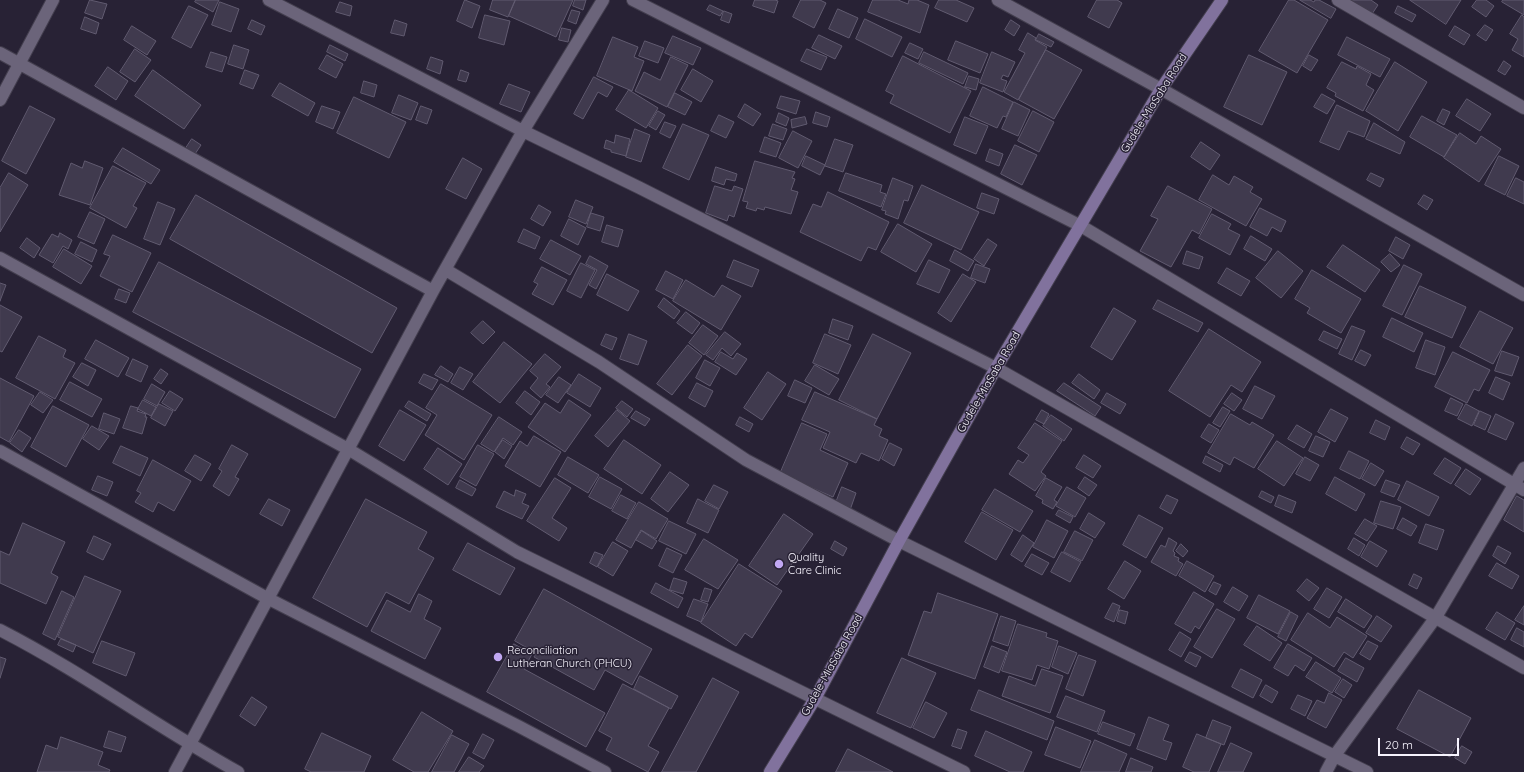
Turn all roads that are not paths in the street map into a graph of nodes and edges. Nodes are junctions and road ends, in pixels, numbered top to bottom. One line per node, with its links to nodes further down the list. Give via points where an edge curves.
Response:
1 (53, 0): 9 (street)
2 (269, 0): 13 (street)
3 (603, 0): 13 (street)
4 (633, 0): 14 (street)
5 (998, 0): 10 (street)
6 (1222, 0): 10 (main road, Gudele-MiaSaba Road)
7 (1338, 0): 12 (street)
8 (0, 53): 9 (street)
9 (20, 64): 11 (street); 17 (street)
10 (1161, 89): 14 (main road, Gudele-MiaSaba Road); 18 (street)
11 (0, 100)
12 (1524, 108)
13 (523, 131): 16 (street); 19 (street)
14 (1081, 226): 19 (main road, Gudele-MiaSaba Road); 23 (street)
15 (0, 258): 20 (street)
16 (446, 270): 17 (street); 24 (street, via 599,362 746,460)
17 (433, 291): 20 (street)
18 (1524, 295)
19 (996, 368): 24 (main road, Gudele-MiaSaba Road); 26 (street)
20 (348, 449): 25 (street); 29 (street, via 517,552)
21 (0, 451): 25 (street)
22 (1524, 468): 23 (street)
23 (1519, 487): 26 (street)
24 (899, 541): 29 (main road, Gudele-MiaSaba Road); 31 (street)
25 (267, 598): 30 (street); 34 (street)
26 (1436, 617): 28 (street); 31 (street)
27 (0, 630): 30 (street, via 40,650)
28 (1524, 668)
29 (816, 697): 35 (main road, Gudele-MiaSaba Road); 36 (street)
30 (190, 746): 32 (street); 33 (street)
31 (1335, 755): 37 (street); 38 (street)
32 (175, 772)
33 (238, 772)
34 (605, 772)
35 (770, 772)
36 (964, 772)
37 (1326, 772)
38 (1367, 772)

